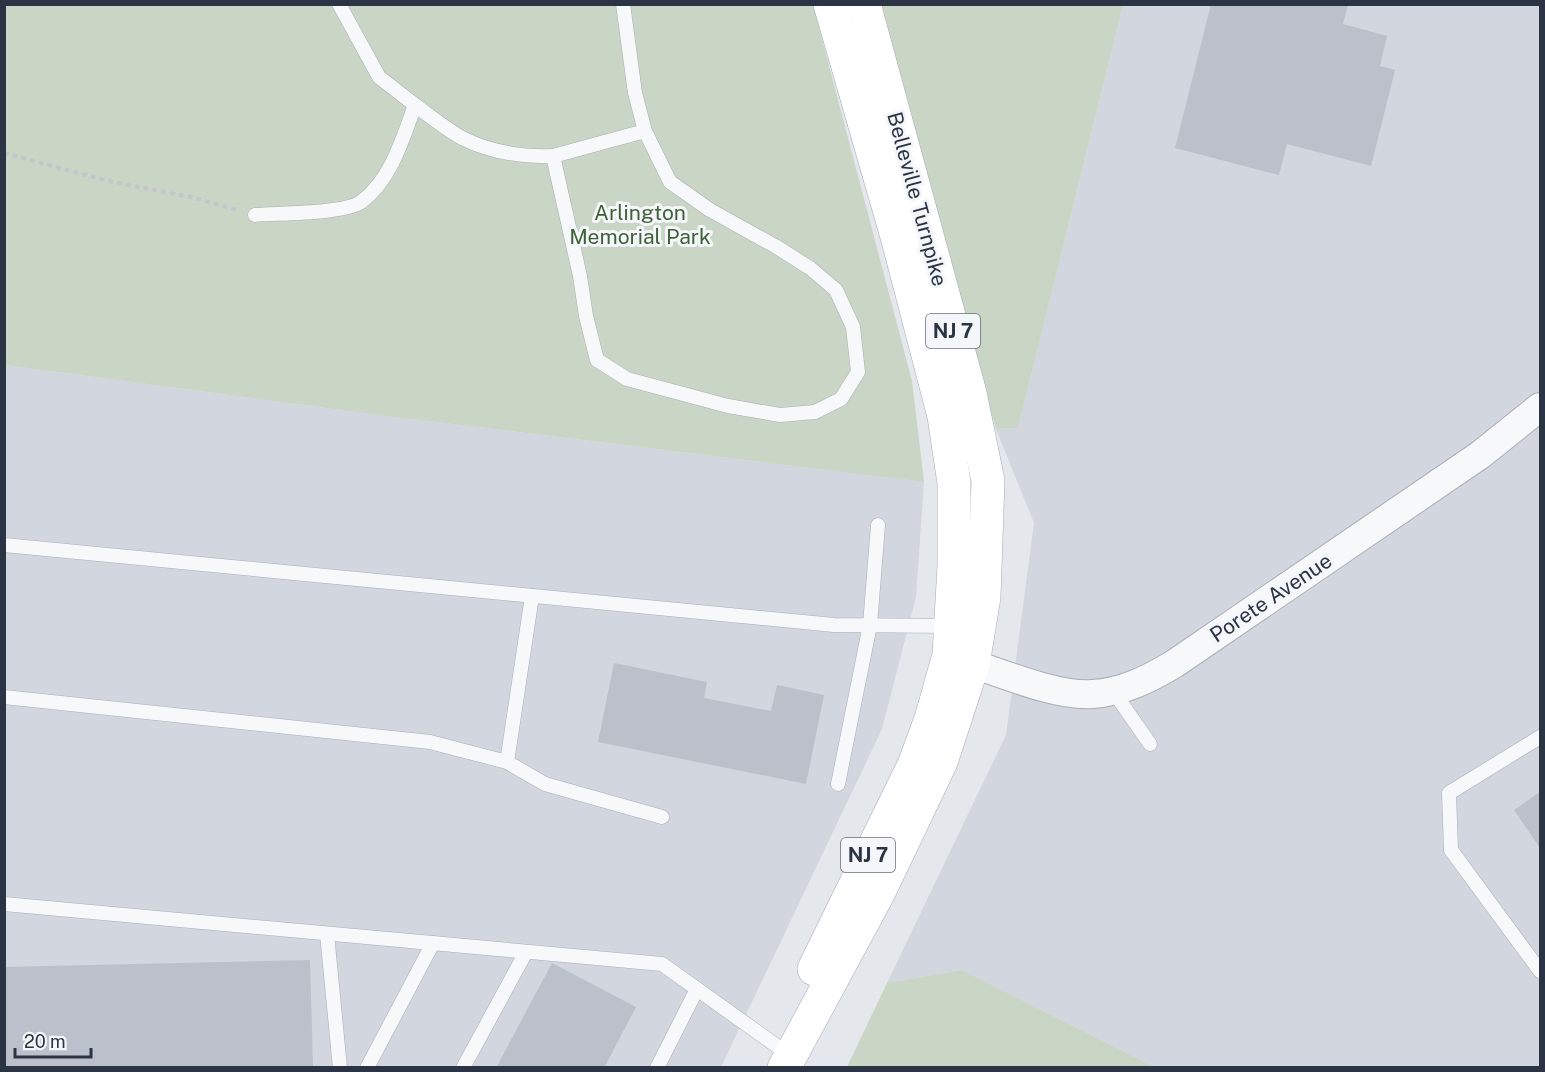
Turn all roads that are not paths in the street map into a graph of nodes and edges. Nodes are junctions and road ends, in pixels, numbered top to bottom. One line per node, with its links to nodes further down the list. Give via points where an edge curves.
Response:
1 (339, 4): 5 (lane, via 379,77)
2 (622, 4): 6 (lane, via 635,93)
3 (830, 4): 14 (main road, Belleville Turnpike / NJ 7, via 944,416 954,483)
4 (864, 4): 15 (main road, Belleville Turnpike / NJ 7, via 970,393 988,481 984,597)
5 (416, 105): 7 (lane, via 462,138 508,153); 8 (lane, via 382,182 360,203 337,209)
6 (645, 131): 7 (lane); 7 (lane, via 670,182 810,268 836,290 853,327 858,372 841,399 815,412 780,415 627,380 597,360)
7 (553, 156)
8 (255, 215)
9 (1538, 412): 16 (street, Porete Avenue, via 1174,664 1141,683)
10 (878, 525): 13 (lane)
11 (4, 545): 12 (lane)
12 (532, 596): 13 (lane, via 834,625); 20 (lane)
13 (870, 625): 14 (lane); 21 (lane)
14 (951, 626): 15 (main road, Belleville Turnpike / NJ 7)
15 (960, 661): 16 (street, Porete Avenue, via 1053,689 1092,695); 29 (main road, Belleville Turnpike / NJ 7, via 941,762 879,892)
16 (1113, 691): 19 (lane)
17 (4, 697): 20 (lane, via 430,742)
18 (1540, 737): 27 (lane, via 1449,793 1451,850)
19 (1150, 744)
20 (507, 762): 22 (lane, via 545,784)
21 (838, 784)
22 (662, 817)
23 (4, 904): 24 (lane)
24 (327, 934): 25 (lane); 30 (lane)
25 (433, 943): 26 (lane); 31 (lane)
26 (526, 952): 28 (lane, via 662,964); 32 (lane)
27 (1540, 971)
28 (698, 989): 29 (lane); 33 (lane)
29 (779, 1061)
30 (340, 1068)
31 (368, 1068)
32 (463, 1068)
33 (657, 1068)

